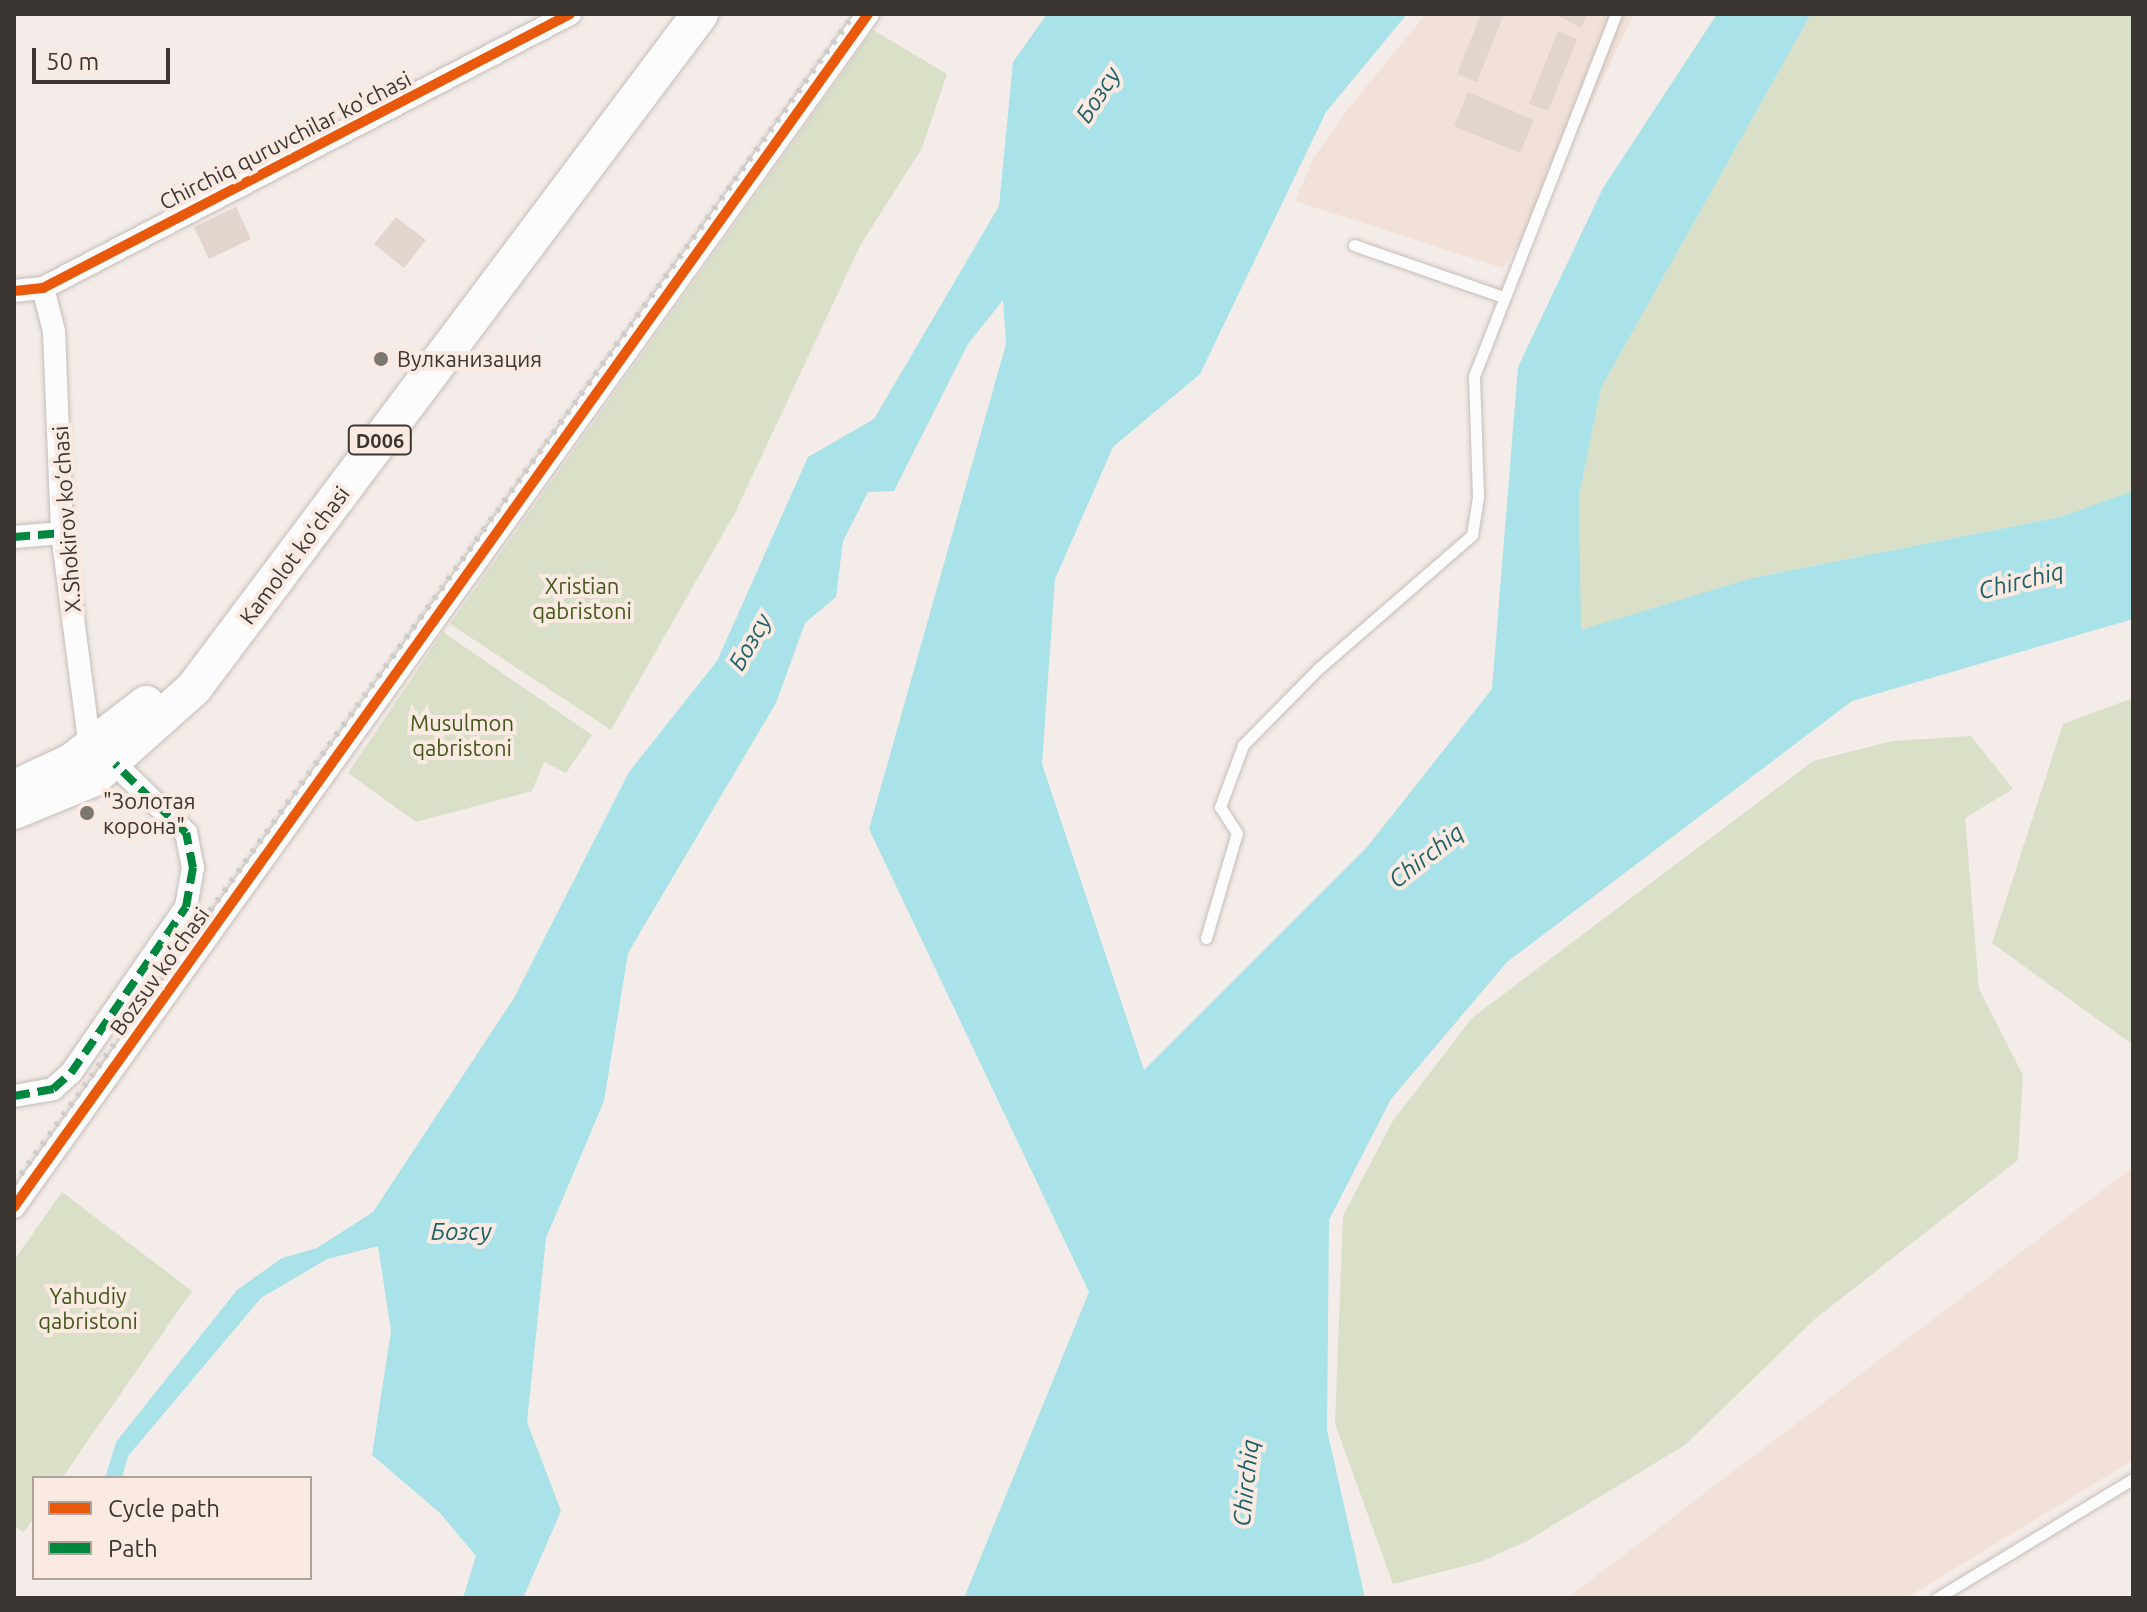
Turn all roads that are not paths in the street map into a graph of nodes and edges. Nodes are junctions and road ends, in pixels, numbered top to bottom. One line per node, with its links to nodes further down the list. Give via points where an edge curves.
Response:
1 (570, 14): 7 (street, Chirchiq quruvchilar ko'chasi)
2 (675, 14): 12 (main road, D006, via 195,652)
3 (700, 14): 12 (main road, Kamolot ko‘chasi / D006, via 194,688)
4 (868, 14): 17 (street, Bozsuv ko‘chasi)
5 (1616, 14): 9 (lane)
6 (1354, 245): 9 (lane)
7 (43, 288): 8 (street, Chirchiq quruvchilar ko'chasi); 10 (street, X.Shokirov ko‘chasi, via 54,331)
8 (14, 291)
9 (1503, 297): 15 (lane, via 1474,376 1478,497 1472,535 1319,668 1243,745 1220,807 1237,833)
10 (62, 533): 11 (street); 12 (street, X.Shokirov ko‘chasi)
11 (14, 537)
12 (102, 756): 13 (main road, D006); 14 (main road, Kamolot ko‘chasi / D006, via 66,793); 16 (street, via 186,833 193,868 186,907 71,1073 53,1089)
13 (14, 787)
14 (14, 811)
15 (1206, 938)
16 (14, 1096)
17 (14, 1207)
18 (2133, 1479): 19 (lane)
19 (1937, 1598)

